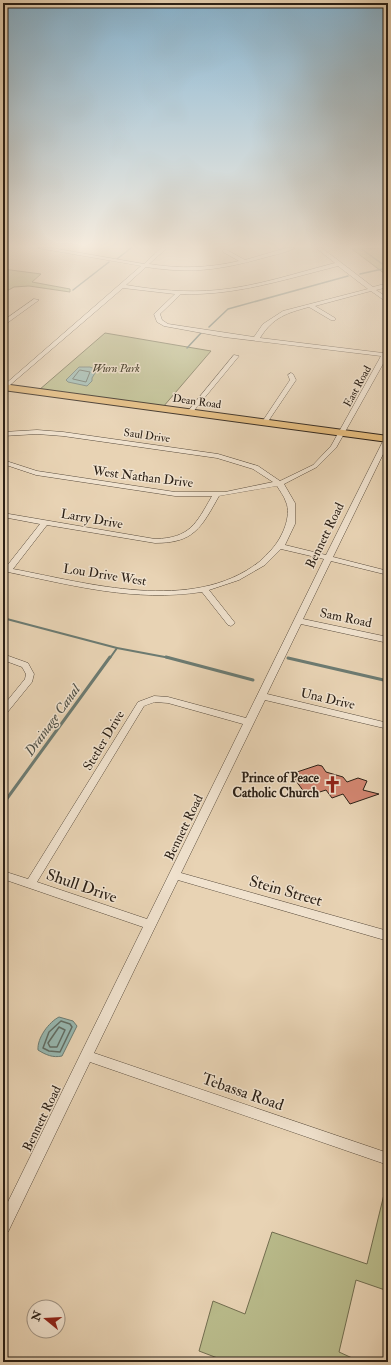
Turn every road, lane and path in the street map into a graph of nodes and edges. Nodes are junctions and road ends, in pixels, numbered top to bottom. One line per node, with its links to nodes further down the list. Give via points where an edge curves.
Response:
1 (20, 312): 7 (street)
2 (92, 312): 12 (street)
3 (159, 312): 8 (street, via 157,314 162,323)
4 (286, 312): 8 (street, via 273,318 262,328)
5 (320, 312): 6 (street)
6 (333, 319)
7 (3, 324)
8 (256, 340): 9 (street)
9 (387, 352): 15 (street, East Road)
10 (236, 356): 13 (street)
11 (291, 376): 14 (street, via 293,380)
12 (4, 388): 13 (main road, Dean Road)
13 (190, 412): 14 (main road, Dean Road)
14 (265, 422): 15 (main road, Dean Road)
15 (343, 432): 17 (main road, Dean Road); 19 (street, East Road, via 323,460 304,473)
16 (3, 434): 19 (street, Saul Drive, via 50,433 223,457 250,465)
17 (387, 439): 24 (street, Bennett Road)
18 (3, 462): 20 (street, West Nathan Drive, via 36,473 163,493)
19 (281, 483): 20 (street, West Nathan Drive); 23 (street, Lou Drive West, via 291,502 293,518)
20 (217, 494): 22 (street, Larry Drive, via 194,530 177,540 155,541)
21 (3, 515): 22 (street, Larry Drive)
22 (45, 522): 25 (street, via 13,564)
23 (280, 546): 24 (street); 27 (street, Lou Drive West, via 269,558 247,574)
24 (329, 558): 26 (street); 28 (street, Bennett Road)
25 (4, 570): 27 (street, Lou Drive West, via 136,593 176,593)
26 (388, 573)
27 (204, 589): 29 (street)
28 (299, 620): 30 (street, Sam Road); 32 (street, Bennett Road)
29 (231, 624)
30 (388, 640)
31 (3, 657): 33 (street, via 20,662 29,669 29,680)
32 (262, 696): 34 (street, Bennett Road); 35 (street, Una Drive)
33 (3, 712)
34 (249, 722): 36 (street, Bennett Road); 38 (street, Stetler Drive, via 168,700 154,700 141,704)
35 (388, 726)
36 (174, 875): 39 (street, Bennett Road); 40 (street, Stein Street)
37 (3, 876): 38 (street, Shull Drive)
38 (30, 884): 39 (street, Shull Drive)
39 (150, 925): 41 (street, Bennett Road)
40 (388, 936)
41 (87, 1056): 42 (street, Tebassa Road); 43 (street, Bennett Road)
42 (388, 1159)
43 (3, 1227)

